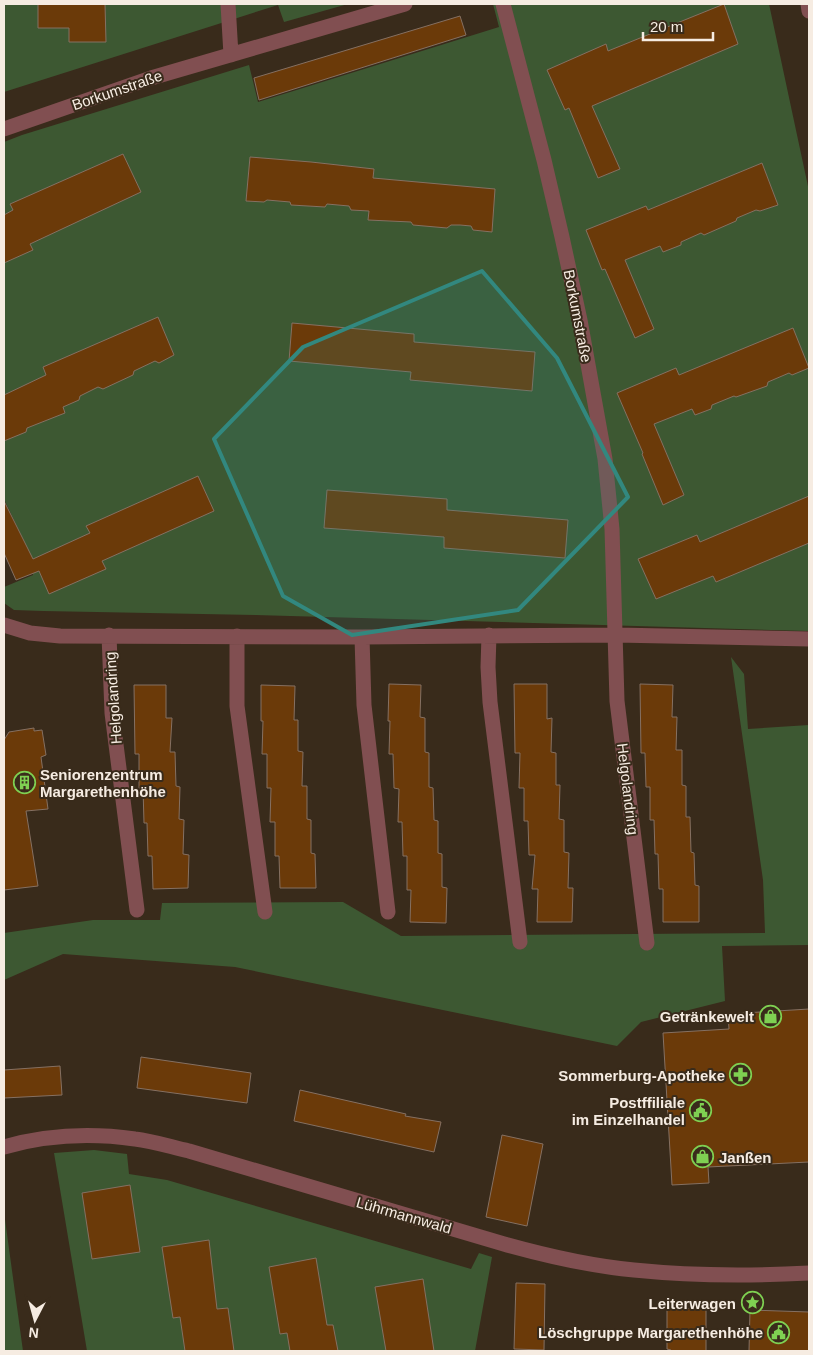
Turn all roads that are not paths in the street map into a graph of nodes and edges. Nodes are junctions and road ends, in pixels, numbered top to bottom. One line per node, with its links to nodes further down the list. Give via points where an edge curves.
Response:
1 (228, 4): 6 (street)
2 (405, 4): 6 (street, Borkumstraße)
3 (503, 4): 10 (street, Borkumstraße, via 562,237 605,459 612,529)
4 (808, 4): 5 (street)
5 (809, 11)
6 (231, 55): 7 (street, Borkumstraße, via 150,78)
7 (4, 129)
8 (4, 625): 9 (street, Helgolandring, via 30,633 60,636)
9 (109, 635): 11 (street, Helgolandring); 15 (street, Helgolandring, via 112,713)
10 (616, 635): 12 (street, Helgolandring); 14 (street, Helgolandring); 19 (street, Helgolandring, via 617,701)
11 (236, 636): 13 (street, Helgolandring); 16 (street, via 236,706)
12 (489, 636): 13 (street, Helgolandring); 18 (street, via 490,702)
13 (362, 637): 17 (street, via 364,705)
14 (809, 639)
15 (137, 910)
16 (265, 912)
17 (388, 912)
18 (520, 942)
19 (647, 943)
20 (4, 1147): 21 (street, Lührmannwald, via 59,1137 135,1139 188,1151 550,1256 634,1270 689,1274)
21 (809, 1273)

